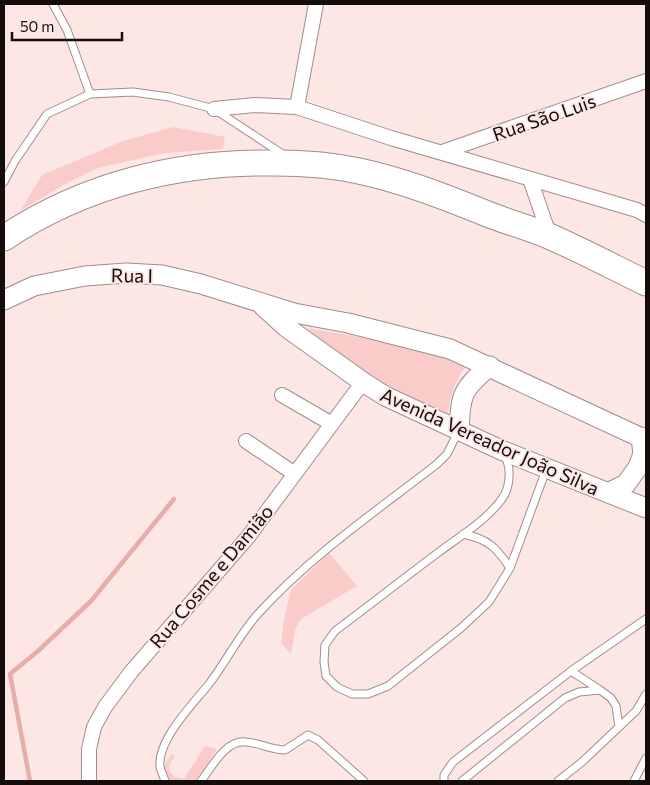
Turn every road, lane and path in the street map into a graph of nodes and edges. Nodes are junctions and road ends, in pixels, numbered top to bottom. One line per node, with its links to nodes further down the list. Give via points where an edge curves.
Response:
1 (52, 4): 4 (lane, via 67,30)
2 (316, 4): 5 (street)
3 (646, 81): 7 (street, Rua São Luis)
4 (90, 94): 6 (lane, via 133,92 169,97); 10 (lane, via 47,114)
5 (297, 107): 6 (street, Rua São Luis, via 255,105); 7 (street, Rua São Luis)
6 (214, 109): 8 (lane)
7 (442, 152): 9 (street, Rua São Luis)
8 (296, 163): 12 (highway, via 357,170 400,182); 13 (highway, via 216,164 145,176 53,208)
9 (530, 179): 11 (street, Rua São Luis); 12 (street)
10 (4, 182)
11 (643, 209)
12 (550, 237): 14 (highway)
13 (4, 238)
14 (646, 283)
15 (4, 300): 16 (street, Rua I, via 34,286 85,276 126,273 178,278)
16 (261, 303): 17 (street, via 450,349); 18 (street, Avenida Vereador João Silva, via 286,327)
17 (490, 366): 21 (street, via 469,384 462,396); 22 (street)
18 (362, 382): 20 (street, Rua Cosme e Damião); 21 (street, Avenida Vereador João Silva)
19 (282, 395): 20 (street)
20 (332, 424): 26 (street, Rua Cosme e Damião)
21 (459, 431): 24 (street, Avenida Vereador João Silva); 38 (lane, via 447,454 312,562 255,617 219,671 167,738 160,767)
22 (644, 438): 27 (street, via 638,467 626,484)
23 (246, 441): 26 (street)
24 (501, 450): 25 (street, Avenida Vereador João Silva); 29 (lane, via 508,463 505,493 493,510)
25 (547, 468): 27 (street, Avenida Vereador João Silva); 30 (lane)
26 (295, 474): 37 (street, Rua Cosme e Damião, via 248,537 130,672 105,706 94,727)
27 (608, 493): 28 (street, Avenida Vereador João Silva)
28 (646, 508)
29 (463, 534): 30 (lane, via 493,545); 30 (lane, via 335,631 325,645 324,662 326,676 337,687 352,694 368,694 388,686 489,602)
30 (510, 568)
31 (646, 619): 32 (lane)
32 (571, 671): 33 (lane); 41 (lane, via 453,762 444,775)
33 (600, 690): 35 (lane, via 616,706); 42 (lane, via 578,692 565,698)
34 (646, 694): 35 (lane, via 636,711)
35 (619, 727): 43 (lane)
36 (646, 758): 44 (lane)
37 (89, 781)
38 (165, 781)
39 (201, 781): 40 (lane, via 228,747 237,741 285,750 308,735)
40 (364, 781)
41 (444, 781)
42 (462, 781)
43 (558, 781)
44 (634, 781)

